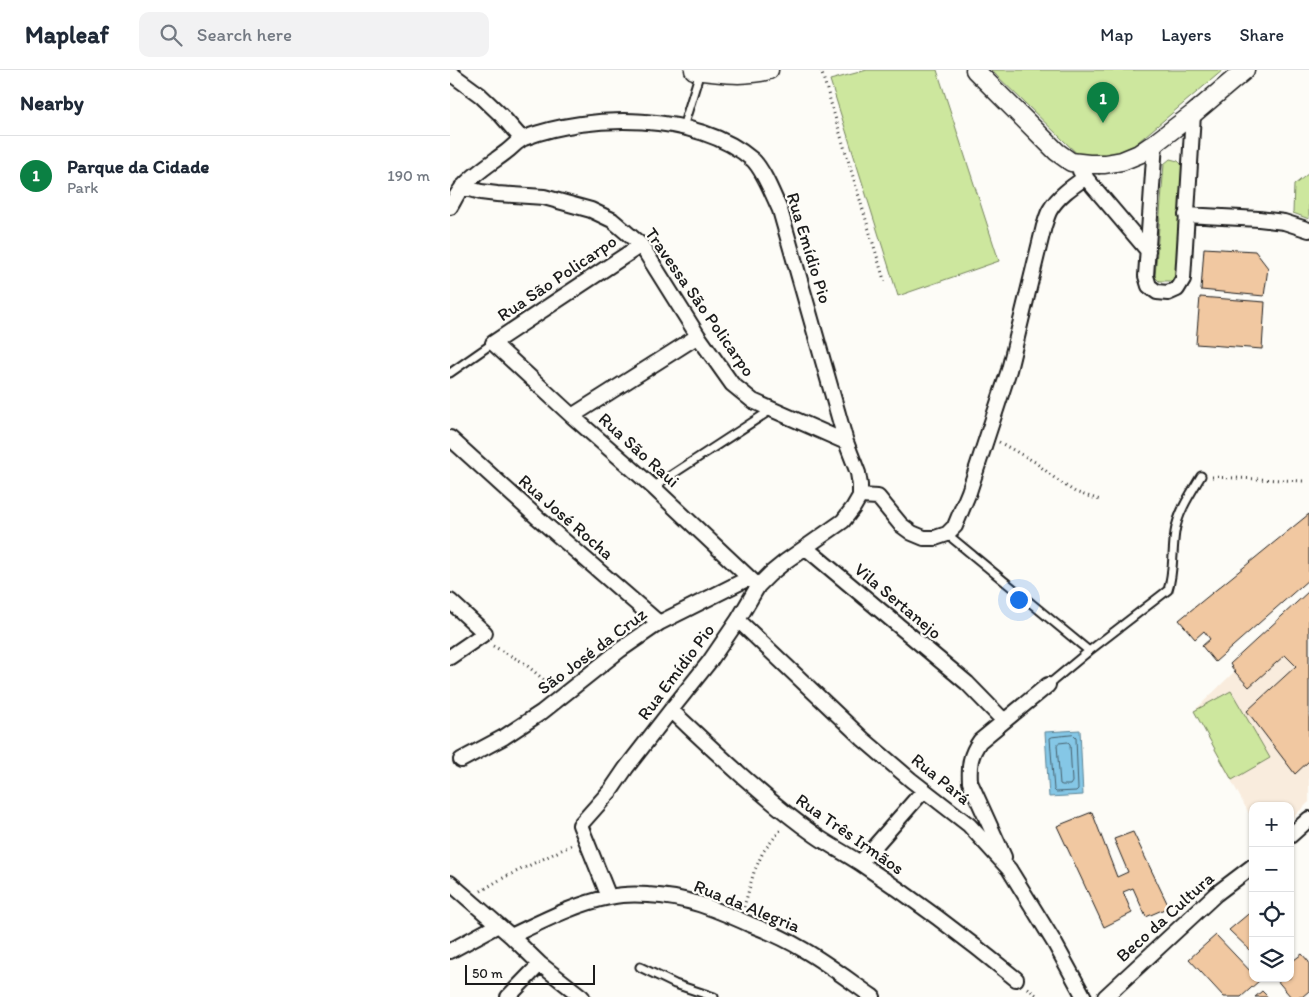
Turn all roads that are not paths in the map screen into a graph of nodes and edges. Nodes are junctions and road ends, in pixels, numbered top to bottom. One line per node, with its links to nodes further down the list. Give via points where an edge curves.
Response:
1 (697, 70): 2 (street, via 737,74); 7 (lane)
2 (769, 70)
3 (975, 70): 10 (street)
4 (1244, 70): 6 (street)
5 (450, 72): 8 (street, via 480,95)
6 (1193, 114): 9 (street); 14 (street)
7 (683, 127): 8 (street, Rua Emídio Pio, via 640,121 599,122 559,128); 24 (street, Rua Emídio Pio, via 735,147 754,161 769,184 780,210)
8 (522, 139): 12 (street)
9 (1155, 143): 10 (street, via 1122,161 1105,164); 17 (street)
10 (1071, 162): 11 (street)
11 (1086, 177): 17 (street); 28 (street, via 1069,188 1050,210 1009,370 969,492 955,526)
12 (462, 187): 13 (street); 16 (street, Travessa São Policarpo, via 544,198 591,210 612,220)
13 (450, 207)
14 (1186, 215): 15 (street, via 1284,222); 17 (street, via 1182,279 1177,289 1168,293 1157,292 1149,286 1146,276)
15 (1309, 230)
16 (641, 245): 18 (street, Travessa São Policarpo); 19 (street, Rua São Policarpo)
17 (1148, 251)
18 (698, 336): 21 (street, Travessa São Policarpo, via 732,384 753,401); 22 (street)
19 (494, 343): 20 (lane); 22 (street, Rua São Raui)
20 (450, 373)
21 (772, 409): 24 (street, Travessa São Policarpo); 26 (lane)
22 (572, 416): 26 (street, Rua São Raui)
23 (450, 438): 33 (street, Rua José Rocha)
24 (846, 442): 27 (street, Rua Emídio Pio, via 858,473)
25 (1201, 476): 34 (lane, via 1186,501 1175,530 1172,579 1168,590)
26 (653, 487): 30 (street, Rua São Raui)
27 (860, 496): 28 (street, via 878,498 901,526 912,533 924,538); 29 (street, Rua Emídio Pio, via 843,521)
28 (947, 534): 34 (lane)
29 (806, 548): 30 (street, Rua Emídio Pio); 38 (street, Vila Sertanejo, via 966,683)
30 (753, 582): 32 (street, Rua Emídio Pio); 33 (street, São José da Cruz)
31 (450, 601): 35 (street, via 481,635)
32 (738, 620): 37 (street, Rua Emídio Pio); 40 (street, Rua Pará, via 863,739)
33 (659, 623): 39 (street, São José da Cruz, via 542,712)
34 (1089, 651): 36 (lane)
35 (450, 657)
36 (1048, 685): 38 (street)
37 (671, 710): 43 (street, Rua Três Irmãos, via 764,796); 47 (street, Rua Emídio Pio, via 611,790 580,825)
38 (1004, 722): 44 (street, via 980,741 969,768 970,782)
39 (462, 760)
40 (924, 790): 43 (street); 44 (street, Rua Pará, via 969,825)
41 (1309, 819): 42 (street)
42 (1294, 832)
43 (860, 863): 53 (street, Rua Três Irmãos)
44 (1009, 869): 58 (street, Rua Pará)
45 (1249, 869): 59 (street, Beco da Cultura, via 1216,894)
46 (450, 883): 48 (street)
47 (609, 897): 49 (street, Rua da Alegria, via 574,908); 57 (street, Rua da Alegria, via 628,894 662,896 718,910 803,949)
48 (498, 925): 49 (street); 50 (street)
49 (511, 936): 51 (street)
50 (450, 951)
51 (540, 964): 54 (street); 55 (street)
52 (640, 968): 56 (lane)
53 (1016, 979)
54 (508, 997)
55 (582, 997)
56 (714, 997)
57 (873, 997)
58 (1084, 997)
59 (1105, 997)

